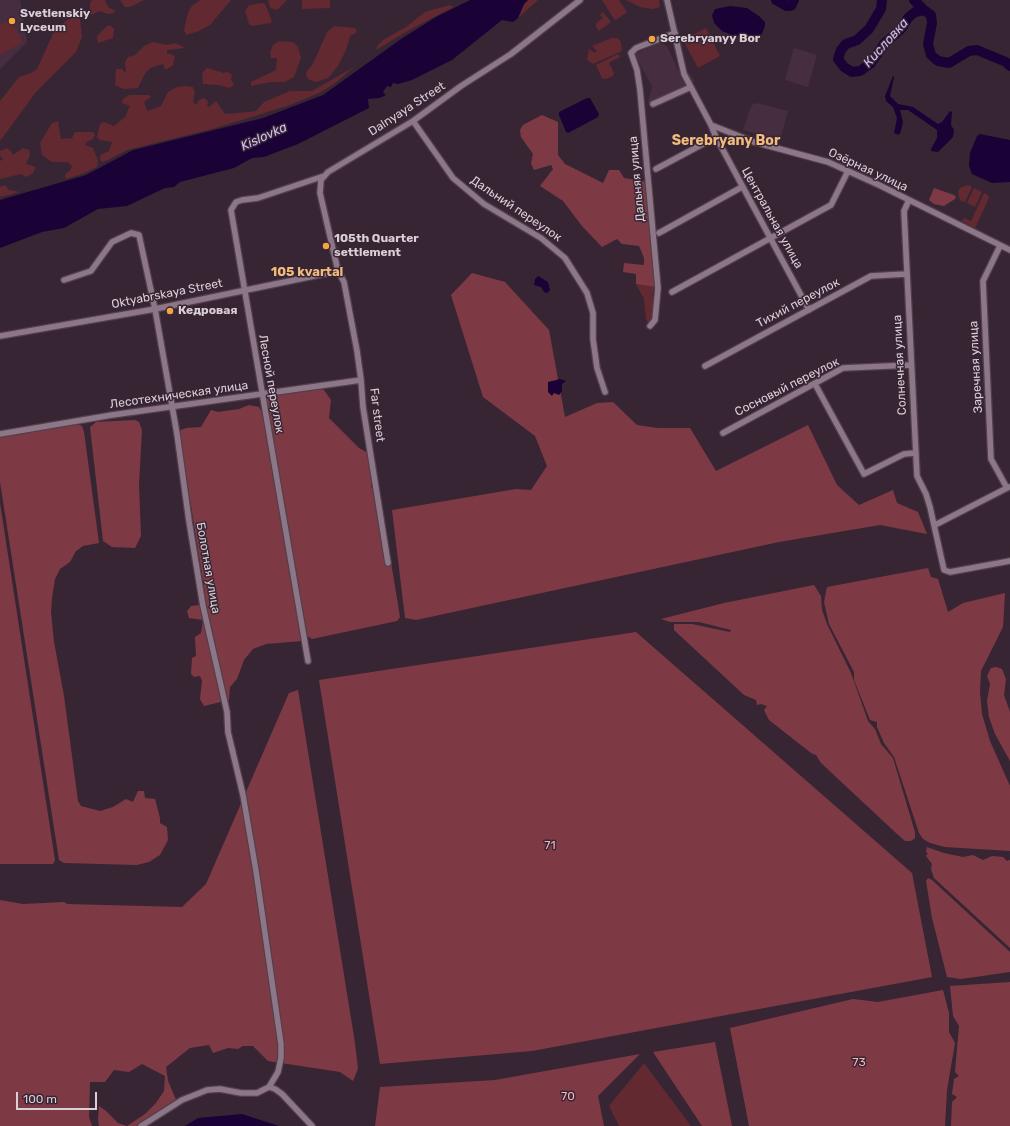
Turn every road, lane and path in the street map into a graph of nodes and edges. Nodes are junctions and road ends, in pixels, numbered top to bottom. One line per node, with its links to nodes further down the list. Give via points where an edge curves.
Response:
1 (580, 0): 6 (street, Dalnyaya Street, via 511,54)
2 (668, 3): 3 (street, Центральная улица)
3 (675, 33): 4 (street, Центральная улица, via 681,66); 25 (street, Дальняя улица, via 634,50 631,56 637,70 640,90 658,288 655,320)
4 (691, 87): 5 (street); 7 (street, Центральная улица)
5 (653, 104)
6 (413, 121): 11 (street, Dalnyaya Street); 31 (street, Дальний переулок, via 453,178 484,204 541,238 565,258 587,293 591,307 597,368)
7 (711, 125): 8 (street, Центральная улица); 10 (street, Озёрная улица, via 754,142 828,162)
8 (716, 137): 9 (street); 12 (street, Центральная улица)
9 (656, 170)
10 (848, 171): 13 (street, Озёрная улица); 15 (street, via 832,205)
11 (324, 176): 18 (street, via 321,180 320,193); 21 (street, Лесной переулок, via 258,198 236,202 232,207)
12 (742, 187): 14 (street); 15 (street, Центральная улица)
13 (909, 200): 16 (street, Озёрная улица); 19 (street, Солнечная улица, via 904,211)
14 (659, 233)
15 (770, 238): 22 (street); 24 (street, Центральная улица)
16 (1000, 246): 17 (street, Озёрная улица); 37 (street, Заречная улица, via 983,281 991,459)
17 (1010, 250)
18 (338, 272): 21 (street, Oktyabrskaya Street); 29 (street, Far street, via 344,282)
19 (906, 274): 24 (street, Тихий переулок, via 870,276); 27 (street, Солнечная улица)
20 (64, 280): 23 (street, Болотная улица, via 91,271 112,242 131,233 137,234)
21 (244, 290): 23 (street, Oktyabrskaya Street); 32 (street, Лесной переулок)
22 (672, 292)
23 (155, 309): 26 (street, Oktyabrskaya Street); 33 (street, Болотная улица)
24 (809, 310): 28 (street, Тихий переулок)
25 (650, 326)
26 (0, 336)
27 (910, 365): 30 (street, Сосновый переулок, via 843,368); 36 (street, Солнечная улица)
28 (705, 366)
29 (361, 380): 32 (street, Лесотехническая улица); 40 (street, Far street)
30 (815, 384): 34 (street, Сосновый переулок); 36 (street, via 864,474 904,454)
31 (605, 392)
32 (262, 395): 33 (street, Лесотехническая улица); 41 (street, Лесной переулок)
33 (172, 407): 35 (street, Лесотехническая улица); 42 (street, Болотная улица, via 203,606 243,795 281,1044 278,1072)
34 (723, 433)
35 (0, 434)
36 (916, 454): 38 (street, Солнечная улица, via 917,476 926,494)
37 (1008, 488): 38 (street)
38 (935, 525): 39 (street, Солнечная улица, via 946,572)
39 (1010, 561)
40 (388, 563)
41 (308, 661)
42 (269, 1087): 43 (street, via 257,1093 207,1090 182,1100); 44 (street, via 282,1094)
43 (140, 1126)
44 (312, 1126)

